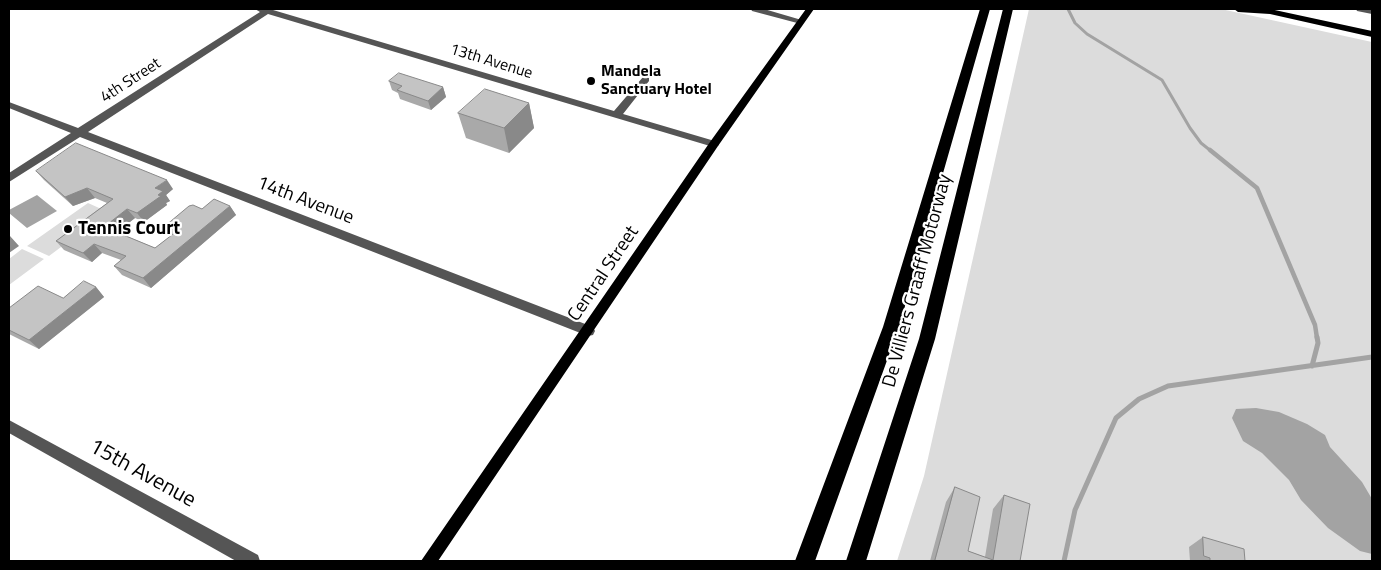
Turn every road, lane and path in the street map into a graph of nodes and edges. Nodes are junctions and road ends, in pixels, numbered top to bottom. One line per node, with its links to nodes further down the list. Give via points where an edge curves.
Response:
1 (265, 9): 14 (street, 13th Avenue); 15 (street, 4th Street)
2 (754, 9): 10 (street)
3 (810, 9): 10 (main road, Central Street)
4 (985, 9): 22 (highway, via 891,327)
5 (1008, 9): 23 (highway, De Villiers Graaff Motorway, via 927,339)
6 (1238, 9): 8 (main road)
7 (1360, 9): 9 (street)
8 (1264, 10): 11 (main road)
9 (1372, 11)
10 (801, 20): 16 (main road, Central Street)
11 (1372, 34)
12 (646, 79): 14 (street)
13 (9, 105): 15 (street, 14th Avenue)
14 (616, 115): 16 (street, 13th Avenue)
15 (79, 133): 17 (street, 4th Street); 18 (street, 14th Avenue)
16 (714, 144): 18 (main road, Central Street)
17 (9, 178)
18 (588, 331): 21 (main road, Central Street)
19 (9, 426): 20 (street, 15th Avenue)
20 (252, 561)
21 (429, 561)
22 (804, 561)
23 (856, 561)

